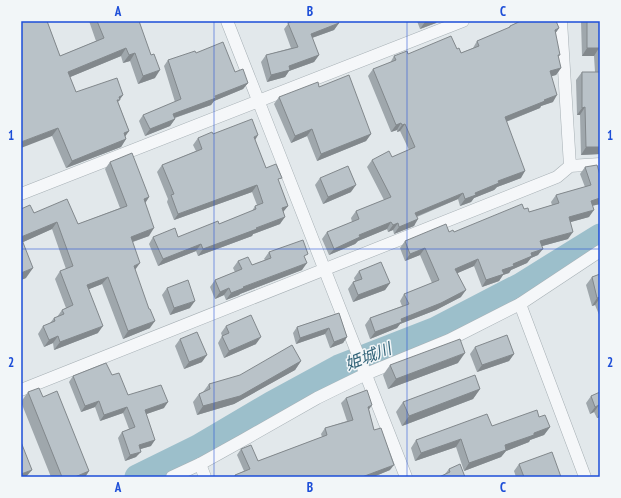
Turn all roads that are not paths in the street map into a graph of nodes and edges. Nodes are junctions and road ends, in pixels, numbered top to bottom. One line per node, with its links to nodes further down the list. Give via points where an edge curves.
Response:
1 (227, 21): 4 (street)
2 (463, 21): 4 (street)
3 (561, 21): 6 (street)
4 (259, 102): 7 (street); 9 (street)
5 (600, 164): 6 (street)
6 (570, 166): 9 (street, via 557,177)
7 (21, 194)
8 (600, 251): 10 (street)
9 (325, 270): 11 (street); 12 (street)
10 (520, 304): 11 (street, via 448,340); 17 (street)
11 (366, 374): 13 (street, via 317,398); 16 (street)
12 (21, 390)
13 (200, 464): 14 (street); 15 (street)
14 (172, 477)
15 (205, 477)
16 (406, 477)
17 (585, 477)

